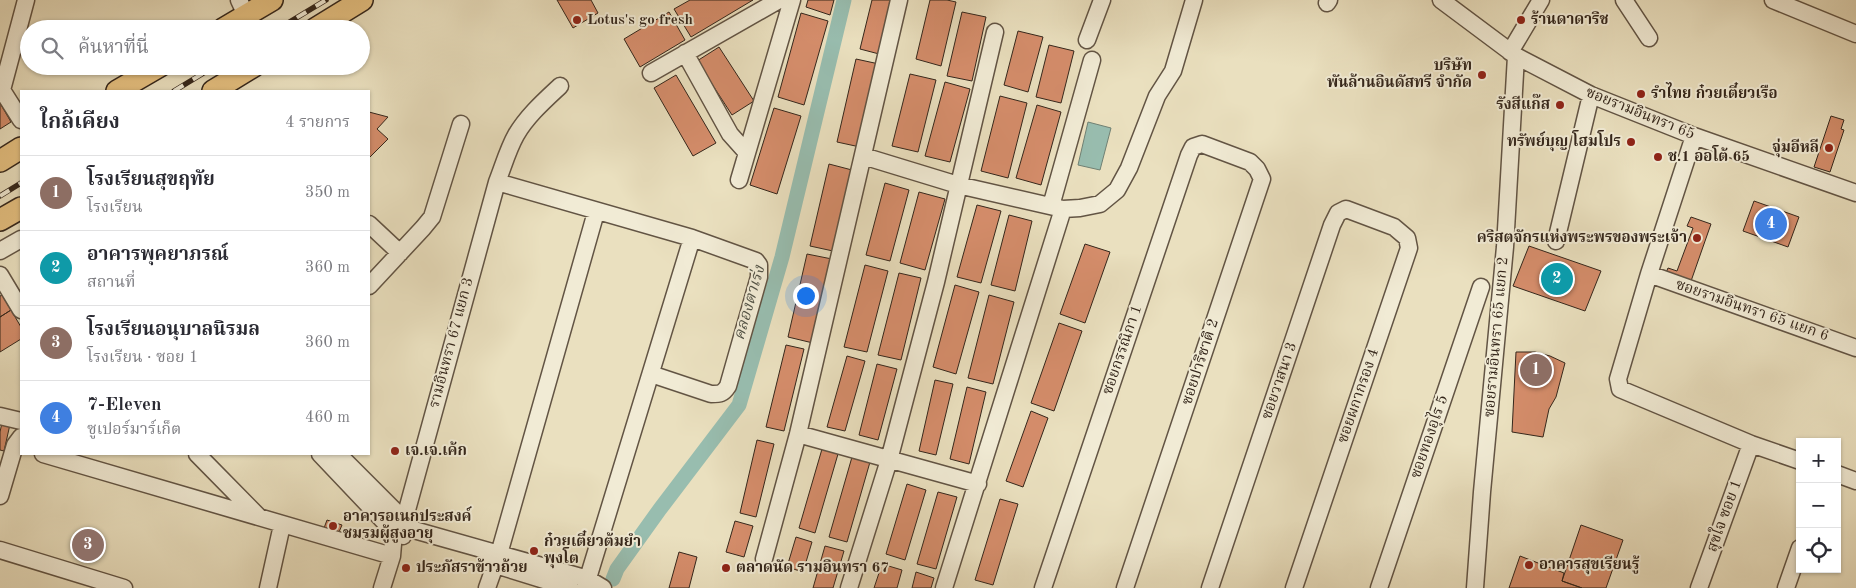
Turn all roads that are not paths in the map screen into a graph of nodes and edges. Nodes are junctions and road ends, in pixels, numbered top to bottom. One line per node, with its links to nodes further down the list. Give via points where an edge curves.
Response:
1 (26, 0): 14 (street)
2 (272, 0): 13 (main road)
3 (362, 0): 16 (main road)
4 (779, 0): 22 (street)
5 (792, 0): 36 (street)
6 (899, 0): 38 (street)
7 (1102, 0): 21 (street)
8 (1194, 0): 44 (street, via 1173,71 1157,96 1117,190 1100,204 1080,208)
9 (1441, 0): 23 (street, ซอยรามอินทรา 65)
10 (1541, 0): 23 (street)
11 (1624, 0): 20 (street)
12 (1773, 0): 19 (street)
13 (242, 8): 15 (main road)
14 (21, 20)
15 (231, 20)
16 (330, 20)
17 (20, 22): 32 (street, via 2,90)
18 (995, 32): 42 (street)
19 (1856, 34)
20 (1650, 38)
21 (1087, 40)
22 (685, 53): 25 (street); 36 (street, via 730,134)
23 (1513, 54): 31 (street, ซอยรามอินทรา 65); 98 (street, ซอยรามอินทรา 65 แยก 2, via 1506,247)
24 (1092, 60): 44 (street)
25 (651, 73)
26 (145, 75): 29 (main road)
27 (239, 75): 30 (main road)
28 (560, 86): 41 (street, รามอินทรา 67 แยก 3, via 521,126)
29 (120, 90)
30 (215, 90)
31 (1591, 95): 34 (street, ซอยรามอินทรา 65); 52 (street)
32 (20, 118)
33 (461, 124): 54 (street, via 432,217)
34 (1694, 136): 43 (street, ซอยรามอินทรา 65); 55 (street)
35 (20, 149): 39 (main road)
36 (747, 152): 40 (street)
37 (1227, 153): 93 (street, ซอยกรรณิกา 1, via 1202,144 1194,147 1189,156); 94 (street, ซอยปาริชาติ 2, via 1250,162 1262,179)
38 (863, 156): 42 (street); 64 (street)
39 (0, 161)
40 (739, 180)
41 (497, 182): 46 (street); 79 (street, รามอินทรา 67 แยก 3)
42 (958, 185): 44 (street); 71 (street)
43 (1856, 194)
44 (1057, 207): 75 (street)
45 (20, 209): 47 (main road)
46 (596, 212): 50 (street); 82 (street)
47 (0, 220)
48 (1376, 220): 95 (street, ซอยวาสนา 3, via 1346,209 1338,213 1332,225); 96 (street, ซอยผกากรอง 4, via 1408,238 1409,248)
49 (370, 225): 54 (street)
50 (692, 238): 61 (street); 61 (street, via 750,258 759,265 759,278 728,386 724,392 711,394)
51 (20, 240): 53 (street)
52 (1556, 241)
53 (0, 251)
54 (400, 253): 57 (street)
55 (1649, 274): 60 (street, ซอยรามอินทรา 65 แยก 6); 66 (street, via 1618,379 1620,389)
56 (0, 275): 59 (street)
57 (370, 285)
58 (1481, 287): 97 (street, ซอยทองอุไร 5)
59 (20, 308)
60 (1856, 348)
61 (651, 374): 85 (street)
62 (0, 416): 63 (street)
63 (20, 421)
64 (798, 434): 71 (street); 83 (street)
65 (19, 443): 76 (street)
66 (1751, 444): 72 (street); 99 (street, สุขใจ ซอย 1)
67 (46, 455): 77 (street)
68 (198, 455): 77 (street)
69 (321, 455): 79 (street)
70 (339, 455): 79 (street)
71 (889, 460): 75 (street); 91 (street)
72 (1796, 460)
73 (1841, 475): 74 (street)
74 (1856, 481)
75 (978, 484): 92 (street)
76 (0, 496)
77 (260, 518): 78 (street)
78 (282, 525): 81 (street); 87 (street)
79 (399, 527): 81 (street, รามอินทรา 67 แยก 3); 82 (street, via 411,540)
80 (0, 550): 86 (street)
81 (392, 556): 88 (street, รามอินทรา 67 แยก 3)
82 (497, 559): 85 (street); 89 (street); 90 (street)
83 (764, 559)
84 (1796, 559): 100 (street)
85 (595, 586)
86 (124, 588)
87 (268, 588)
88 (382, 588)
89 (487, 588)
90 (570, 588)
91 (849, 588)
92 (944, 588)
93 (1043, 588)
94 (1125, 588)
95 (1210, 588)
96 (1294, 588)
97 (1379, 588)
98 (1475, 588)
99 (1699, 588)
100 (1786, 588)

